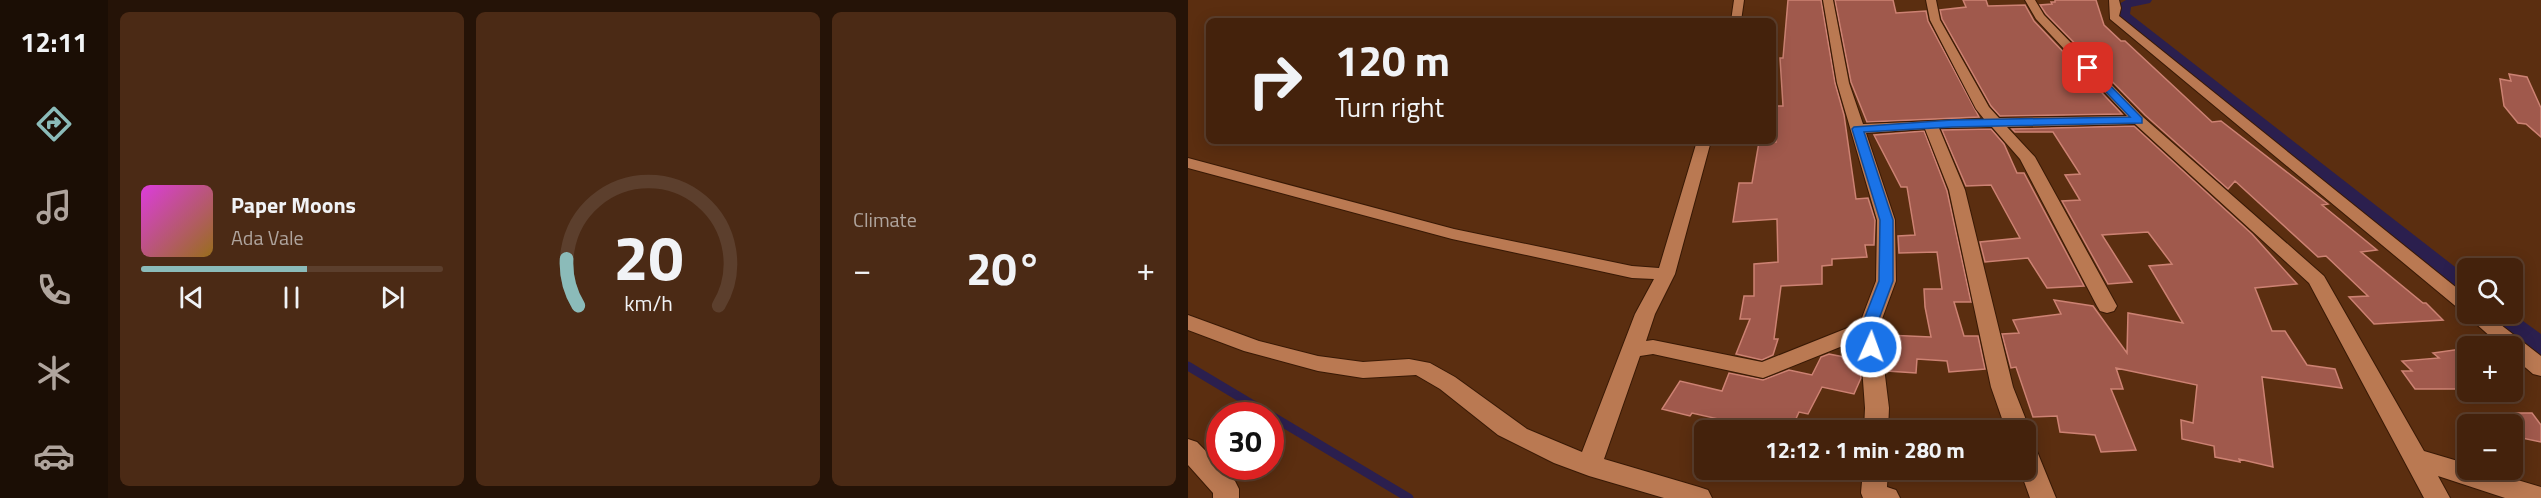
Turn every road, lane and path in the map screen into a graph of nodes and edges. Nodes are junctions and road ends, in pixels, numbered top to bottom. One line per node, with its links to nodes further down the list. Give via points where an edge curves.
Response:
1 (1739, 0): 6 (street)
2 (1828, 0): 10 (street, via 1843,83)
3 (1931, 0): 8 (street, via 1935,20 1983,109)
4 (2030, 0): 7 (street, via 2040,17)
5 (2114, 0): 14 (street, via 2115,17)
6 (1736, 18)
7 (2139, 120): 8 (street); 24 (street, via 2317,280)
8 (1995, 122): 9 (street); 15 (street, via 2027,157)
9 (1930, 124): 10 (street); 22 (street, via 1956,190 2002,387)
10 (1858, 129): 18 (street, via 1887,220 1886,281)
11 (1703, 144): 13 (street)
12 (1188, 163): 13 (street, via 1452,234 1632,272)
13 (1666, 274): 19 (street, via 1645,314)
14 (2457, 299)
15 (2108, 306)
16 (1188, 322): 25 (street, via 1240,344 1310,360 1363,370 1420,368 1519,436)
17 (2487, 324): 20 (street)
18 (1869, 327): 19 (street, via 1762,370 1653,347); 21 (street)
19 (1633, 350): 25 (street)
20 (2541, 368)
21 (1876, 420)
22 (2014, 420)
23 (1188, 449): 28 (street, via 1226,489)
24 (2414, 458): 32 (street); 33 (street)
25 (1589, 466): 29 (street)
26 (1875, 480): 30 (street, via 1874,494)
27 (2036, 480): 31 (street)
28 (1226, 498)
29 (1699, 498)
30 (1887, 498)
31 (2043, 498)
32 (2437, 498)
33 (2539, 498)

